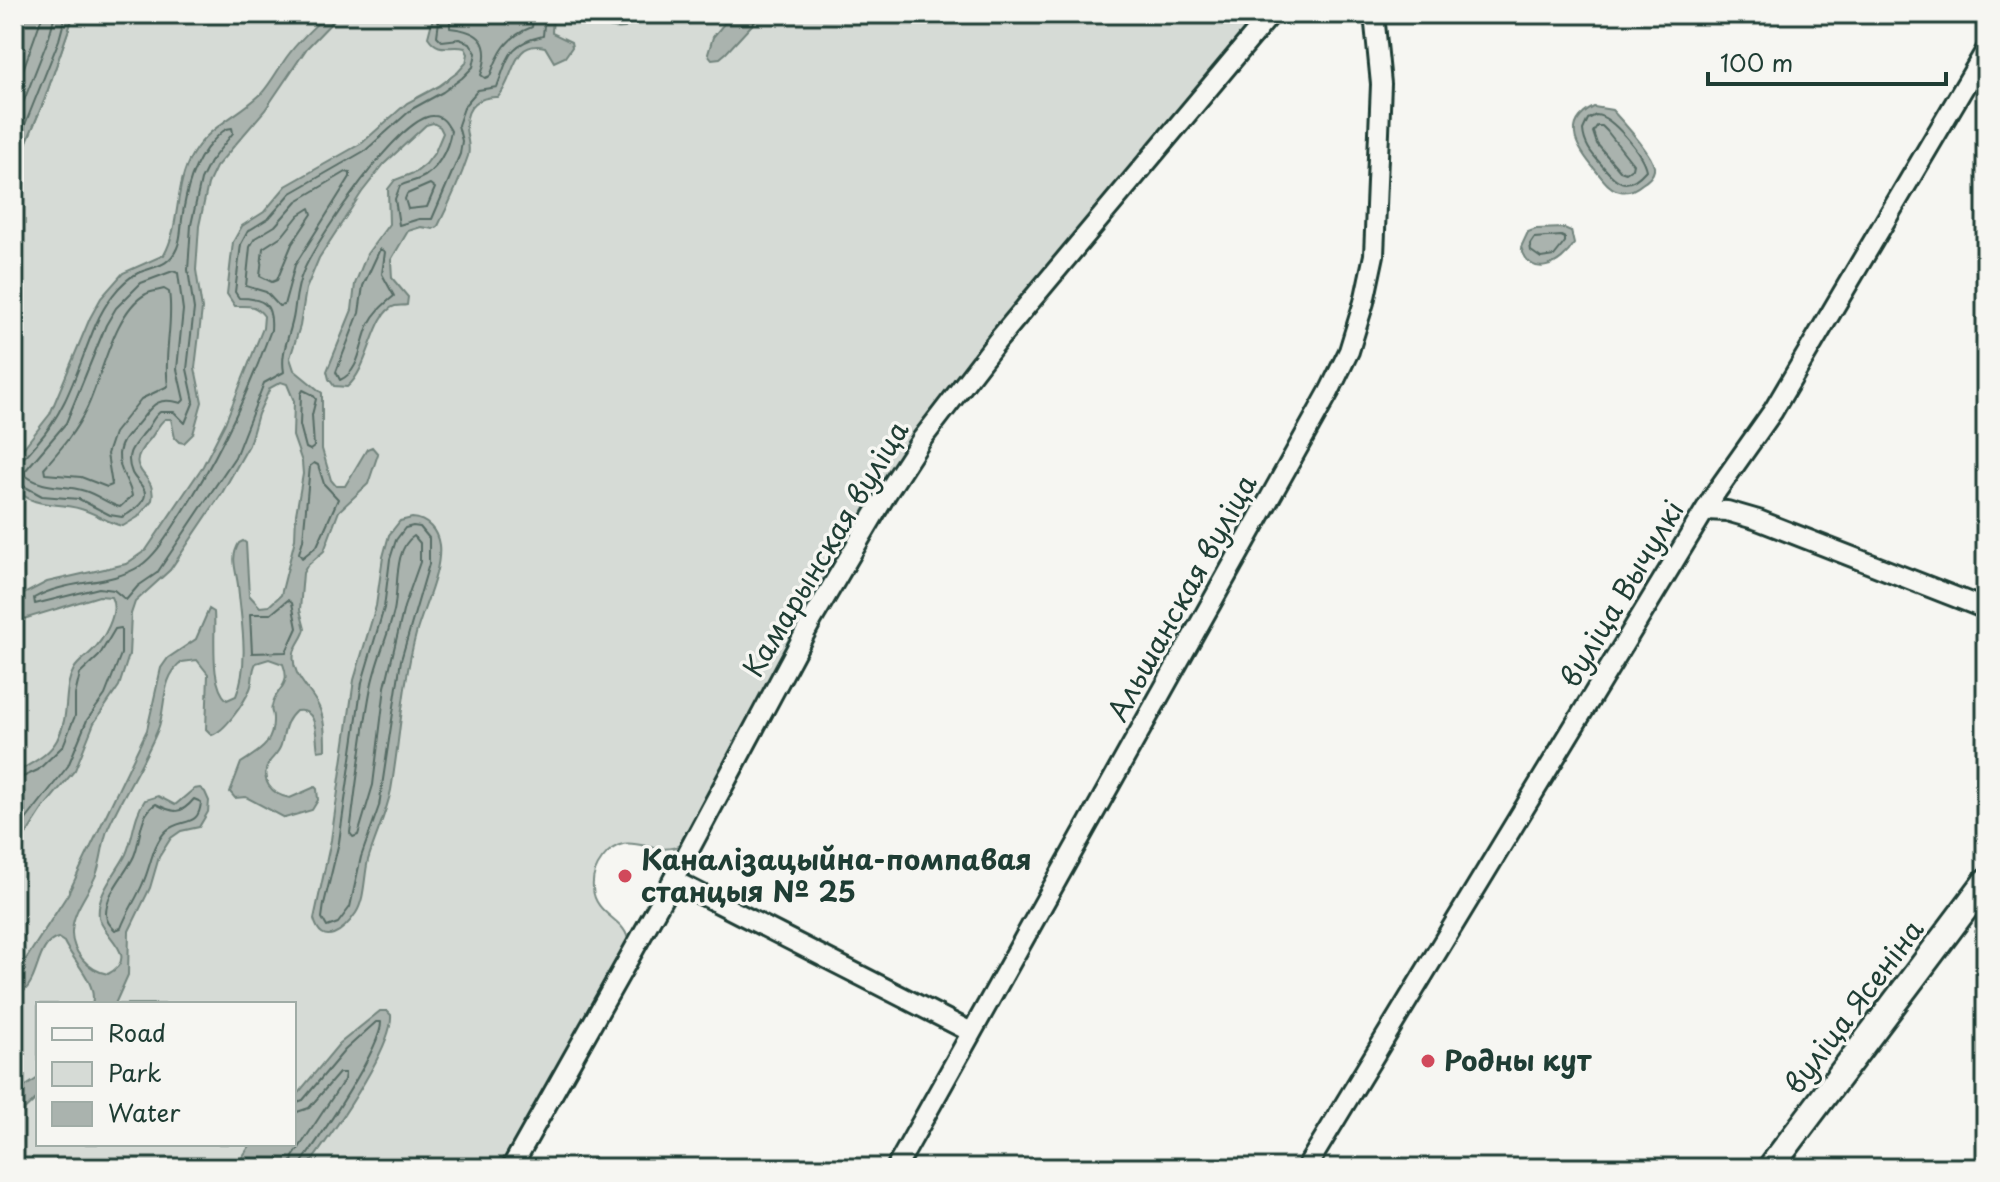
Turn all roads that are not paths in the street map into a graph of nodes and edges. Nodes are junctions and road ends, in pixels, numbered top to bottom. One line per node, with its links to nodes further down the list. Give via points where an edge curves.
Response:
1 (1271, 14): 6 (street, Камарынская вуліца, via 922,439 812,620)
2 (1374, 14): 8 (street, Альшанская вуліца, via 1381,84 1374,255 1349,351)
3 (1986, 50): 4 (street, вуліца Вычулкі, via 1773,411)
4 (1706, 510): 5 (street, via 1758,520); 11 (street, вуліца Вычулкі)
5 (1986, 609)
6 (673, 880): 8 (street); 9 (street, Камарынская вуліца)
7 (1986, 881): 12 (street, вуліца Ясеніна)
8 (971, 1032): 10 (street, Альшанская вуліца)
9 (511, 1168)
10 (896, 1168)
11 (1306, 1168)
12 (1770, 1168)

